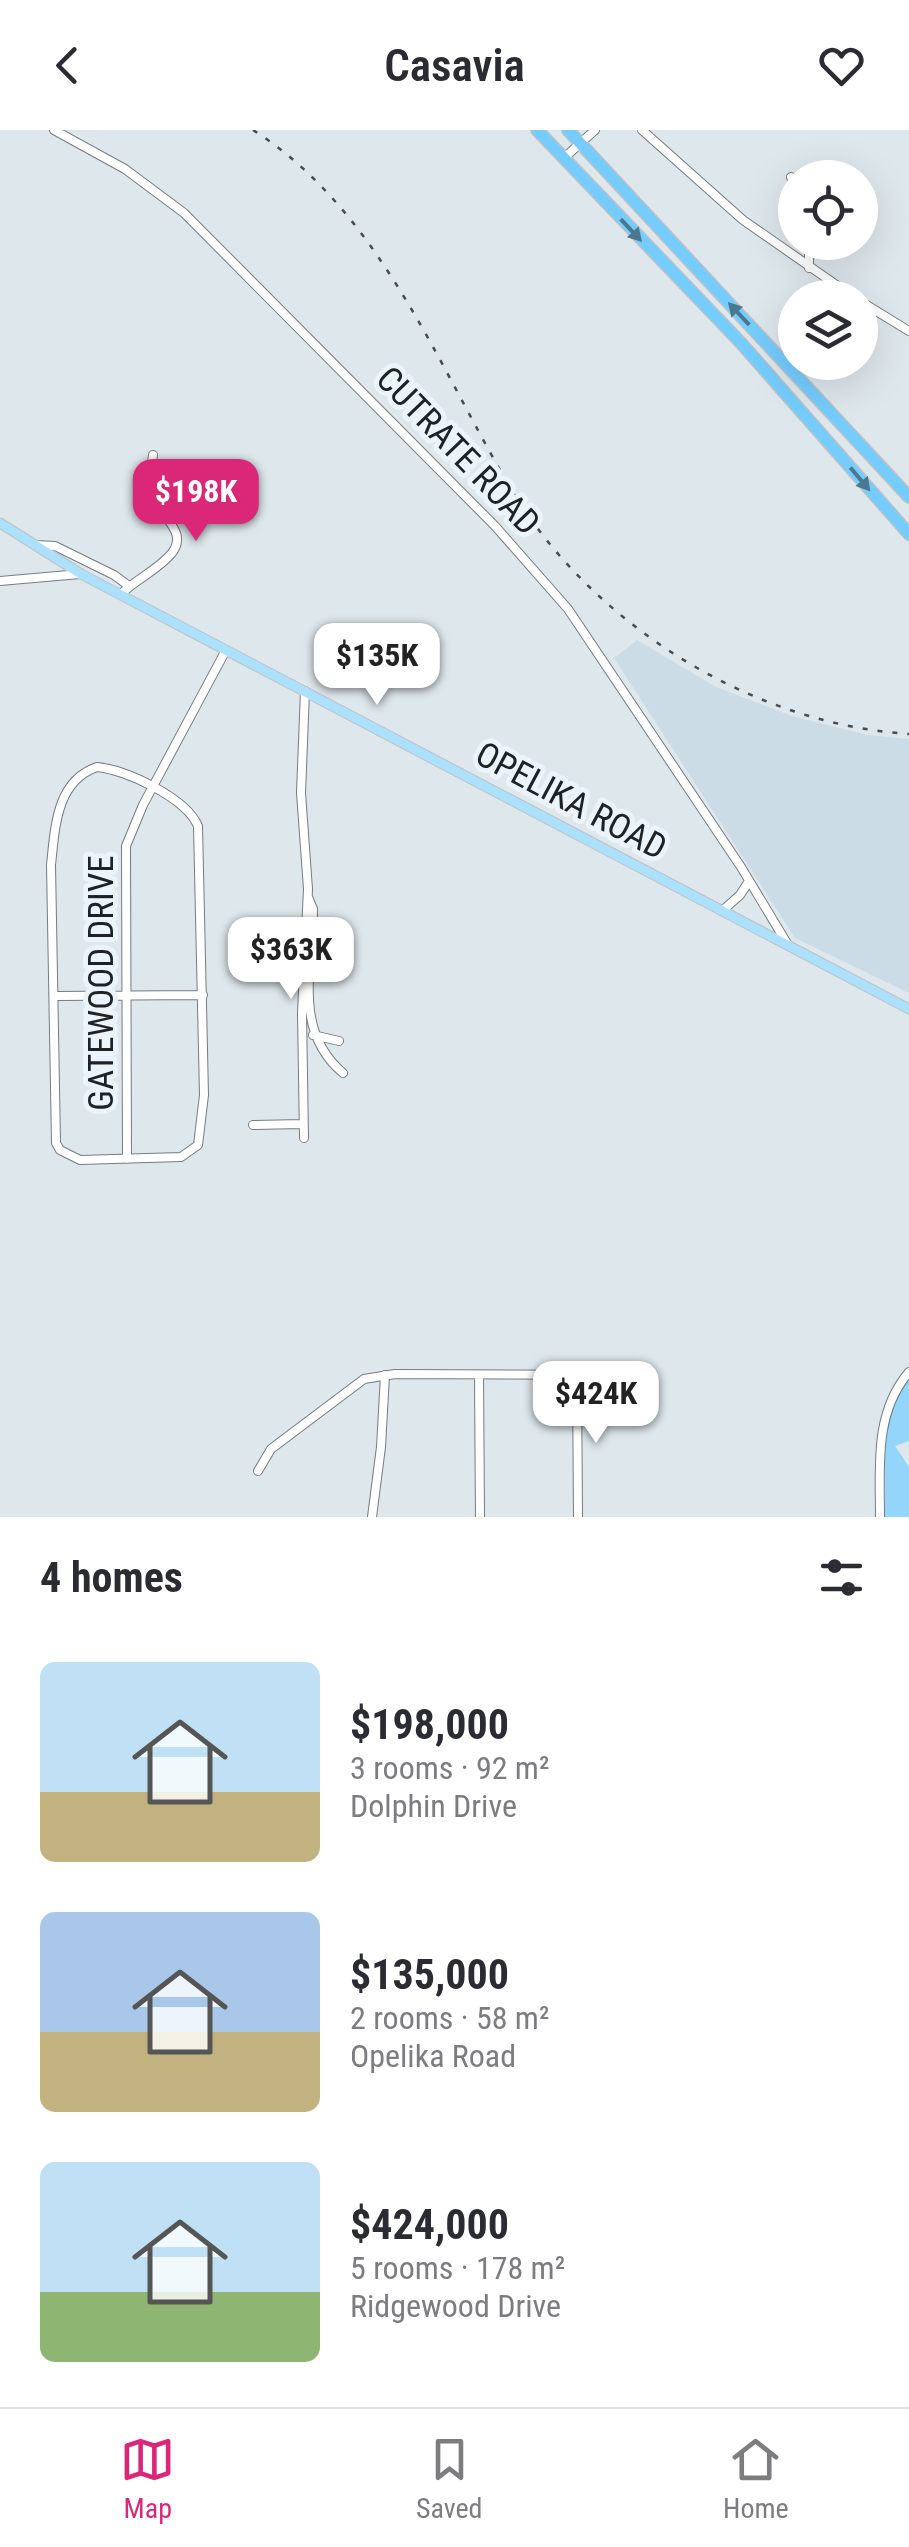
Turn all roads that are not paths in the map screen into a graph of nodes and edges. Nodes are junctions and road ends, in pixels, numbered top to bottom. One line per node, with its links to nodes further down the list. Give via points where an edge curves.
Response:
1 (54, 130): 24 (street, CUTRATE ROAD, via 184,212 495,526 590,638)
2 (538, 130): 7 (highway)
3 (568, 130): 6 (highway)
4 (595, 130): 6 (street)
5 (642, 130): 9 (street, via 743,220)
6 (581, 143): 7 (street); 14 (highway, one-way to 6)
7 (564, 158): 16 (highway, one-way to 16)
8 (809, 260): 9 (street)
9 (809, 268): 10 (street)
10 (828, 280)
11 (878, 312): 12 (street)
12 (909, 331)
13 (154, 455): 20 (street, via 156,499 176,530 177,544)
14 (909, 497)
15 (0, 523): 17 (main road, OPELIKA ROAD)
16 (909, 534)
17 (34, 545): 18 (main road, OPELIKA ROAD); 20 (street, via 55,546 114,575)
18 (81, 574): 19 (street); 20 (main road, OPELIKA ROAD)
19 (0, 581)
20 (125, 590): 21 (main road, OPELIKA ROAD)
21 (226, 650): 22 (main road, OPELIKA ROAD); 23 (street, GATEWOOD DRIVE)
22 (304, 691): 25 (street); 26 (main road, OPELIKA ROAD)
23 (153, 788): 28 (street, GATEWOOD DRIVE, via 124,861); 29 (street, via 189,810 198,826); 30 (street, via 96,767 65,794 51,865)
24 (748, 881): 26 (street); 27 (street, CUTRATE ROAD)
25 (308, 898): 32 (street); 36 (street)
26 (722, 911): 27 (main road, OPELIKA ROAD)
27 (788, 945): 31 (main road, OPELIKA ROAD)
28 (126, 994): 29 (street); 30 (street); 38 (street, GATEWOOD DRIVE)
29 (203, 994): 38 (street, via 198,1145 181,1158)
30 (55, 996): 38 (street, via 56,1144 80,1160)
31 (909, 1008)
32 (313, 1035): 33 (street); 34 (street)
33 (340, 1041)
34 (343, 1073)
35 (253, 1124): 36 (street)
36 (303, 1124): 37 (street)
37 (304, 1138)
38 (128, 1159)
39 (909, 1372): 48 (street, via 887,1406)
40 (384, 1375): 41 (street); 44 (street, via 364,1379 271,1449); 45 (street)
41 (479, 1375): 42 (street); 46 (street)
42 (577, 1375): 43 (street); 47 (street)
43 (620, 1375)
44 (258, 1471)
45 (372, 1517)
46 (480, 1517)
47 (578, 1517)
48 (880, 1517)

